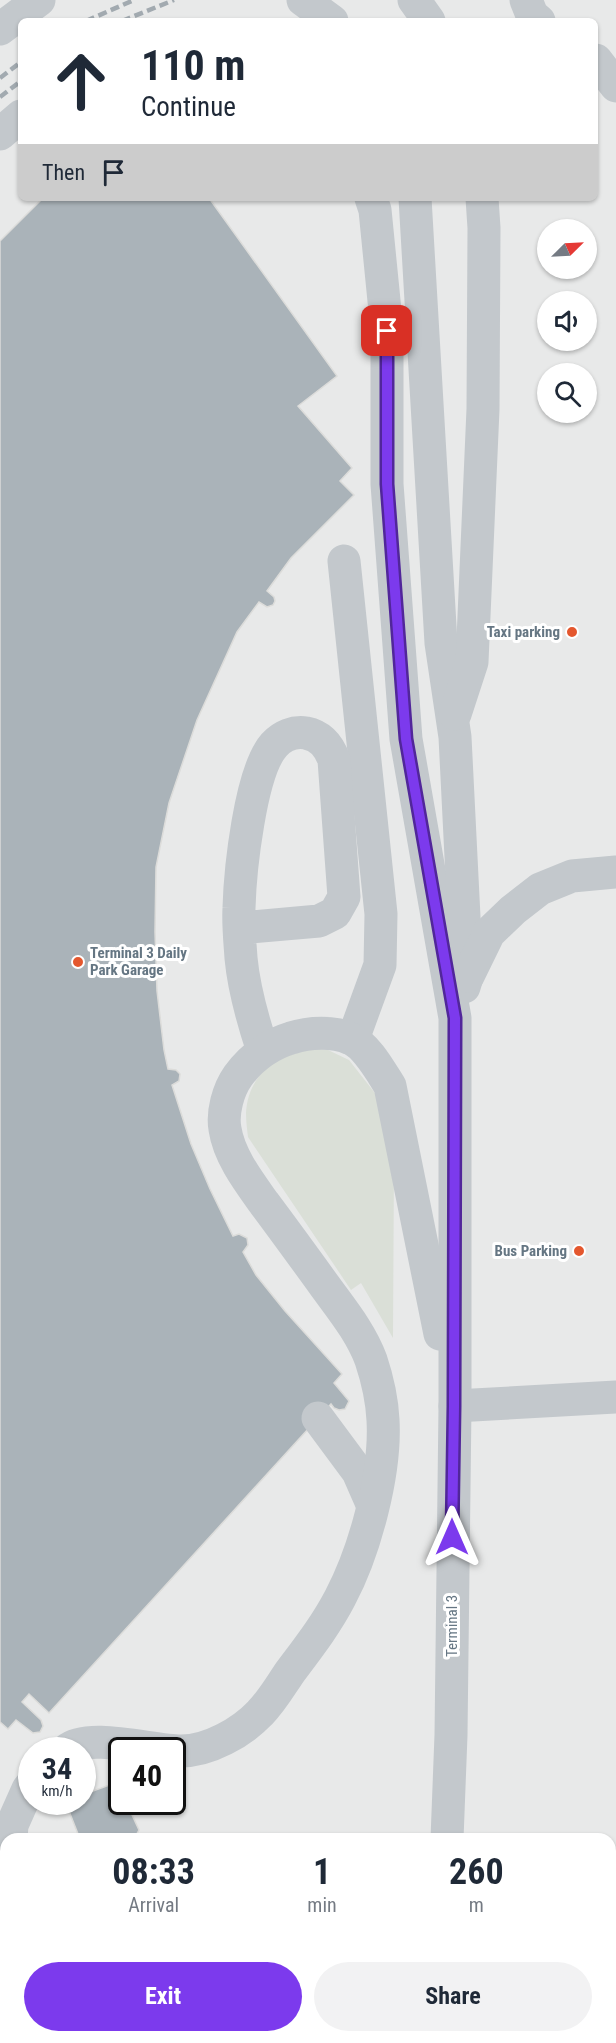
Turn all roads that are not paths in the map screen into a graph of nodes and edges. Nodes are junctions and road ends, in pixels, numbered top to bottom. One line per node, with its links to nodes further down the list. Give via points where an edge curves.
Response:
1 (39, 0): 6 (street)
2 (303, 0): 4 (street)
3 (414, 0): 5 (street)
4 (328, 18)
5 (427, 18)
6 (0, 29)
7 (598, 63): 8 (street)
8 (616, 86)
9 (18, 119): 10 (street)
10 (0, 134)
11 (373, 201): 19 (street, via 387,331 387,484 406,739)
12 (416, 201): 15 (street, via 441,643)
13 (482, 201): 15 (street, via 483,410 472,662)
14 (344, 561): 20 (street, via 381,914 380,965)
15 (454, 719): 18 (street)
16 (616, 872): 18 (street, via 572,876 540,889 489,933)
17 (240, 928): 17 (street, via 319,921 335,913 344,897 334,760 330,749 313,735 302,732 281,738 266,757 243,847); 21 (street, via 253,1021)
18 (467, 977): 19 (street)
19 (455, 1018): 23 (street, Terminal 3)
20 (353, 1039): 21 (street, via 302,1034); 23 (street, via 374,1060 390,1086)
21 (263, 1051): 25 (street, via 250,1060 234,1082 224,1128 249,1181 357,1330 370,1359 383,1421 381,1464)
22 (616, 1397): 23 (street)
23 (454, 1406): 29 (street, Terminal 3)
24 (318, 1418): 25 (street, via 358,1472)
25 (372, 1504): 26 (street, via 364,1539 341,1597 260,1713 239,1730 200,1748 183,1751)
26 (96, 1743)
27 (18, 1812): 28 (street)
28 (11, 1833)
29 (447, 1833)

